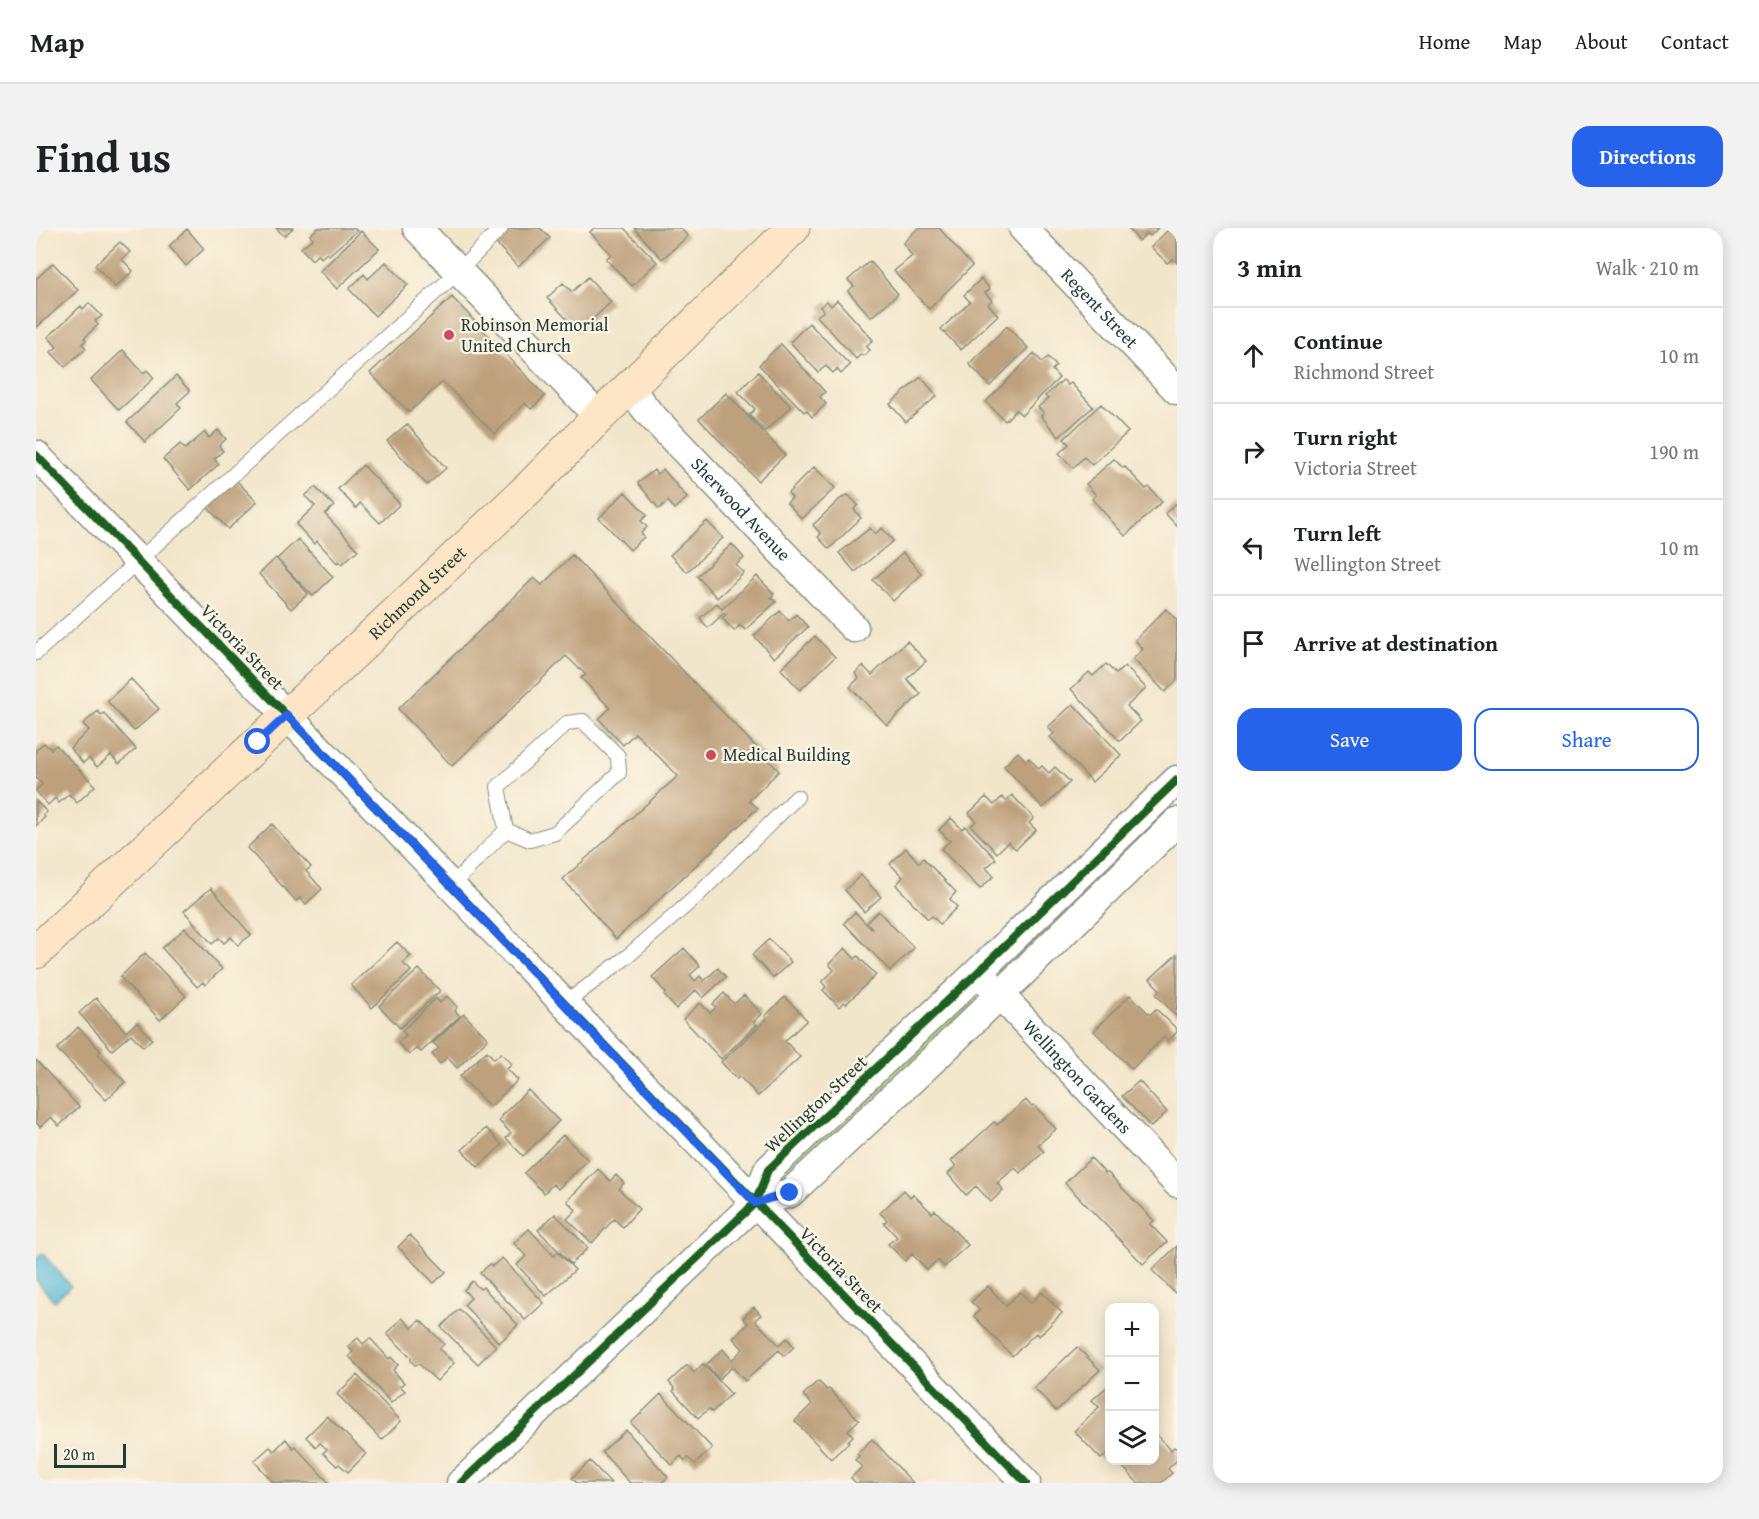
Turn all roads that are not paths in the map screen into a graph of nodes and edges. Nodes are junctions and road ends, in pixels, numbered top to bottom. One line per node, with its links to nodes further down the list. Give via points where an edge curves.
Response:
1 (417, 228): 5 (street)
2 (501, 228): 5 (lane)
3 (793, 228): 6 (main road, Richmond Street)
4 (1023, 228): 7 (street, Regent Street)
5 (458, 272): 8 (street); 10 (lane)
6 (629, 388): 8 (main road, Richmond Street); 11 (street, Sherwood Avenue)
7 (1177, 390)
8 (599, 417): 13 (main road, Richmond Street)
9 (36, 455): 10 (street, Victoria Street)
10 (138, 561): 12 (lane); 13 (street, Victoria Street)
11 (854, 628)
12 (36, 653)
13 (287, 715): 18 (street, Victoria Street); 19 (main road, Richmond Street)
14 (1174, 789): 20 (street, Wellington Street)
15 (797, 797): 22 (lane, via 689,903)
16 (1177, 822): 21 (street, Wellington Street)
17 (506, 830): 17 (lane, via 530,840 555,833 618,773 618,756 583,721 567,723 498,787); 18 (lane)
18 (451, 886): 22 (street, Victoria Street)
19 (36, 952)
20 (978, 972): 21 (street, Wellington Gardens); 24 (street, Wellington Street, via 768,1170)
21 (1000, 994): 23 (street, Wellington Gardens); 24 (street, Wellington Street, via 790,1193)
22 (564, 1004): 24 (street, Victoria Street)
23 (1177, 1183)
24 (755, 1203): 25 (street, Wellington Street); 26 (street, Victoria Street)
25 (461, 1483)
26 (1026, 1483)

